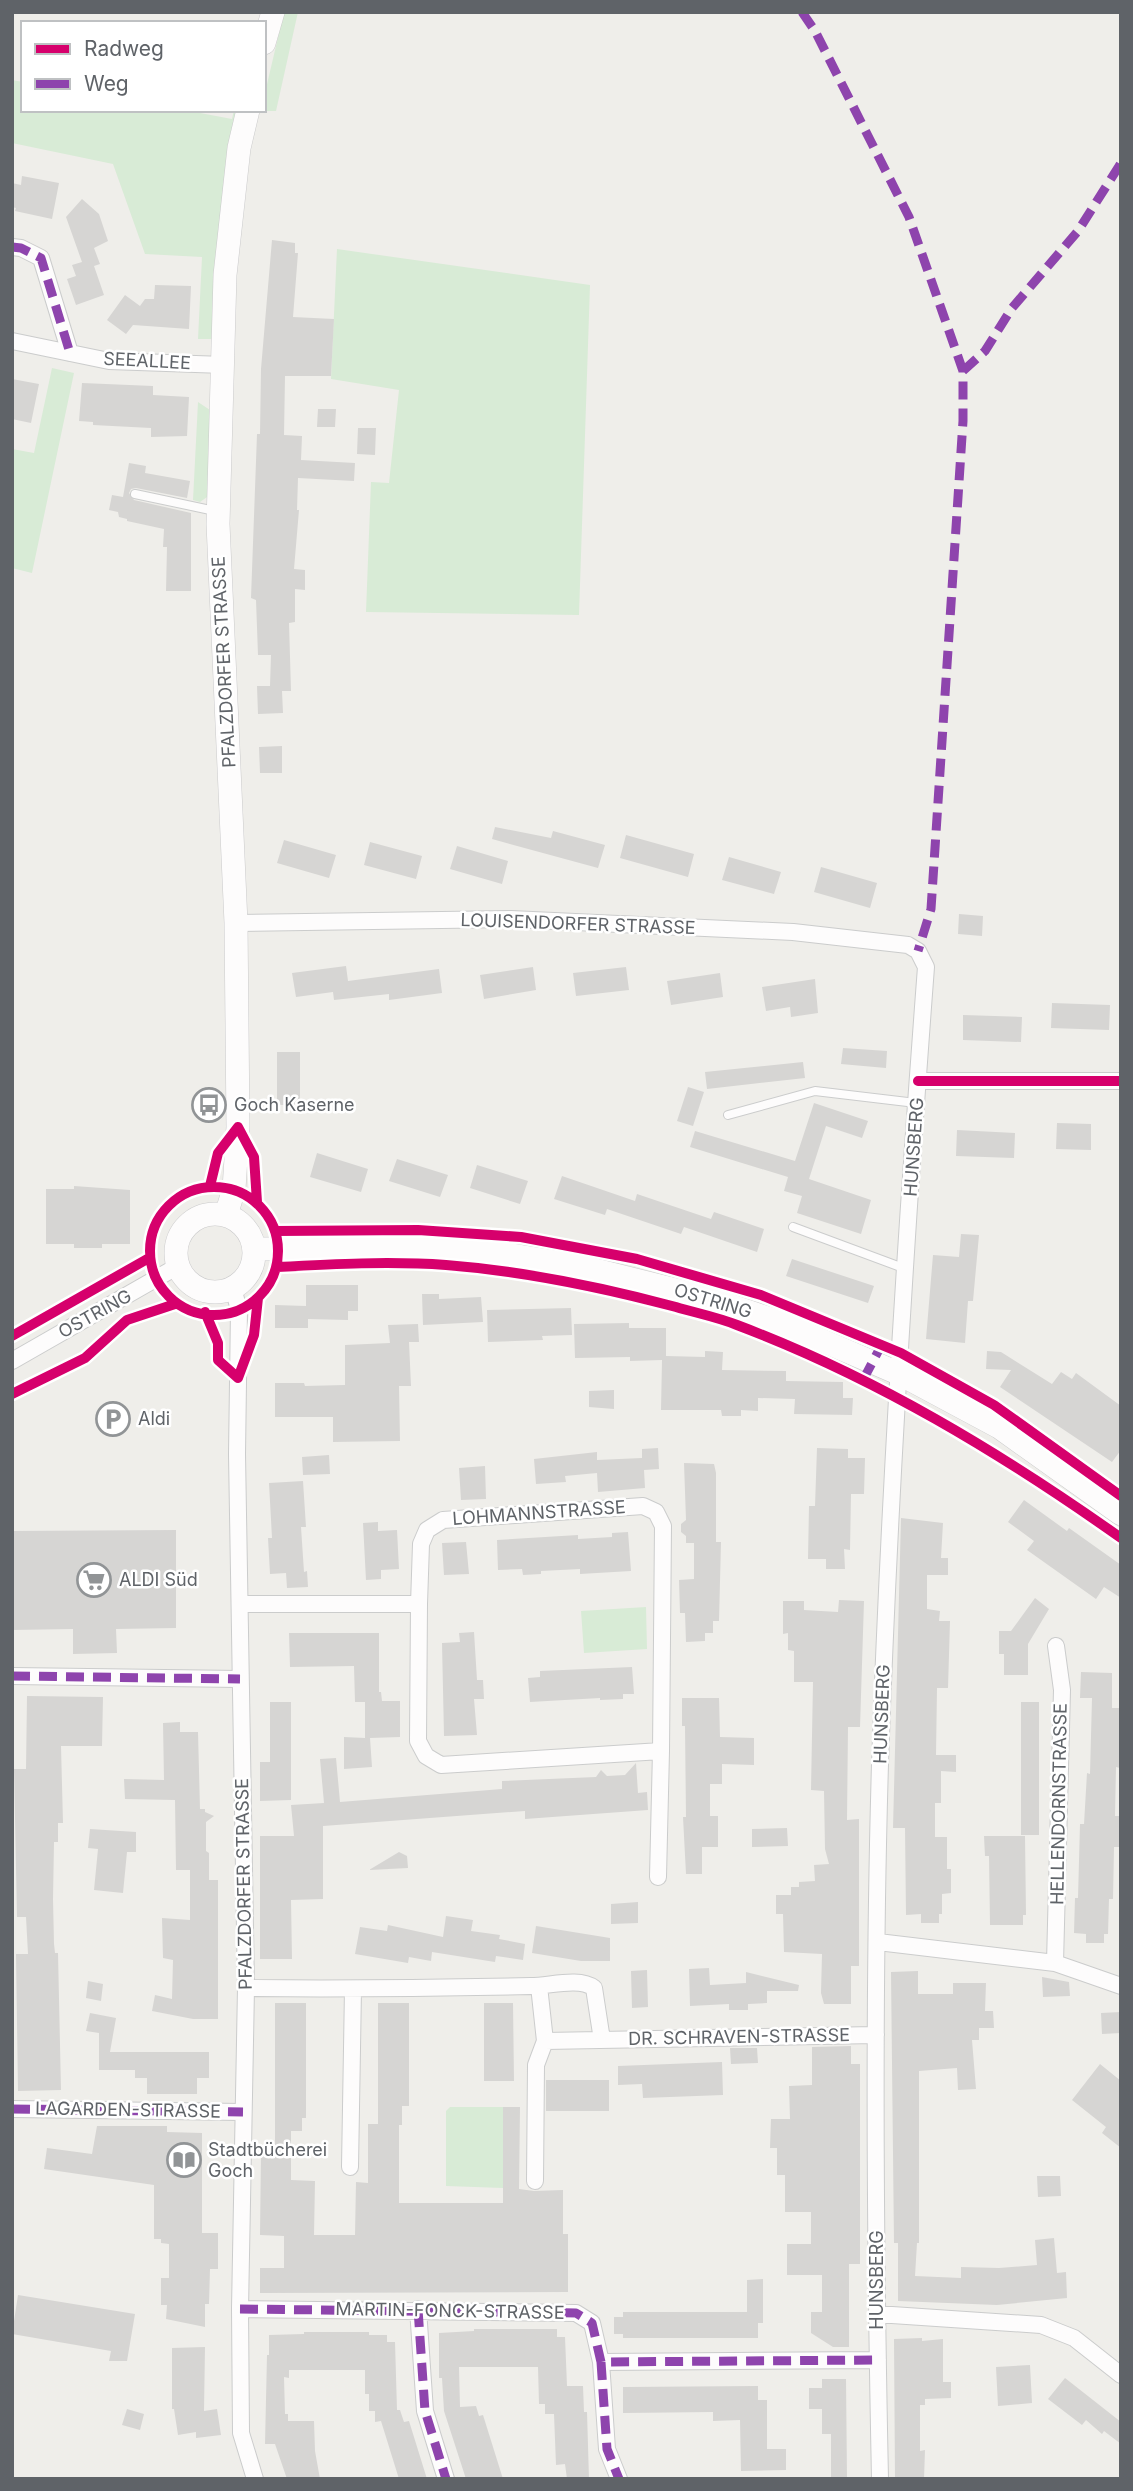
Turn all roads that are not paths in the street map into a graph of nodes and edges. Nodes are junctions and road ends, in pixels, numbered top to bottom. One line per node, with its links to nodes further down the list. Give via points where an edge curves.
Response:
1 (273, 12): 2 (street)
2 (266, 36)
3 (248, 112): 7 (street, PFALZDORFER STRASSE, via 239,148 225,275)
4 (12, 247): 6 (street, via 41,258)
5 (12, 341): 6 (street, SEEALLEE)
6 (70, 353): 7 (street, SEEALLEE, via 109,361)
7 (224, 365): 9 (street, PFALZDORFER STRASSE)
8 (135, 494): 9 (lane)
9 (218, 512): 10 (street, PFALZDORFER STRASSE)
10 (236, 923): 11 (street, LOUISENDORFER STRASSE, via 511,919 793,932 891,942); 16 (street, PFALZDORFER STRASSE, via 238,1126 234,1189)
11 (918, 951): 12 (street, HUNSBERG, via 926,967)
12 (918, 1081): 13 (street); 14 (street, HUNSBERG)
13 (1121, 1081)
14 (916, 1103): 15 (lane, via 815,1091); 20 (street, HUNSBERG)
15 (729, 1115)
16 (226, 1215): 18 (street, via 248,1231); 19 (street, via 206,1214 191,1222 180,1234)
17 (793, 1227): 20 (lane)
18 (255, 1249): 21 (street, via 253,1264); 23 (street, OSTRING, via 422,1248 579,1266 720,1302)
19 (178, 1266): 21 (street, via 191,1284 211,1292); 22 (street, OSTRING)
20 (906, 1269): 23 (street, HUNSBERG)
21 (233, 1288): 25 (street, PFALZDORFER STRASSE, via 239,1310)
22 (12, 1362)
23 (900, 1374): 24 (street, OSTRING, via 999,1427); 32 (street, HUNSBERG, via 880,1766)
24 (1121, 1514)
25 (241, 1604): 26 (street); 29 (street, PFALZDORFER STRASSE)
26 (419, 1604): 30 (street, LOHMANNSTRASSE, via 418,1741 426,1756 441,1765); 30 (street, LOHMANNSTRASSE, via 421,1544 427,1530 443,1520 643,1507 656,1512 663,1526)
27 (1056, 1646): 33 (street, HELLENDORNSTRASSE, via 1062,1690)
28 (12, 1676): 29 (street)
29 (240, 1679): 36 (street, PFALZDORFER STRASSE)
30 (661, 1751): 31 (street, LOHMANNSTRASSE)
31 (658, 1877)
32 (878, 1942): 33 (street); 38 (street, HUNSBERG)
33 (1055, 1963): 35 (street)
34 (539, 1986): 37 (street); 39 (street, via 587,1983 594,1988); 40 (street)
35 (1121, 1986)
36 (246, 1988): 37 (street); 42 (street, PFALZDORFER STRASSE)
37 (353, 1989): 43 (street)
38 (876, 2035): 39 (street, DR. SCHRAVEN-STRASSE); 47 (street, HUNSBERG)
39 (602, 2040): 40 (street, DR. SCHRAVEN-STRASSE)
40 (545, 2041): 44 (street, via 536,2065)
41 (12, 2109): 42 (street, LAGARDEN-STRASSE)
42 (243, 2112): 45 (street, PFALZDORFER STRASSE)
43 (350, 2167)
44 (535, 2181)
45 (240, 2309): 46 (street, MARTIN-FONCK-STRASSE); 51 (street, PFALZDORFER STRASSE, via 241,2433)
46 (418, 2309): 49 (street, MARTIN-FONCK-STRASSE, via 576,2313 592,2323); 52 (street, via 425,2411)
47 (877, 2314): 48 (street, HUNSBERG); 50 (street, via 1041,2325 1074,2338)
48 (878, 2360): 49 (street); 54 (street, HUNSBERG)
49 (601, 2362): 53 (street, MARTIN-FONCK-STRASSE, via 607,2449)
50 (1121, 2375)
51 (255, 2479)
52 (446, 2479)
53 (619, 2479)
54 (880, 2479)

